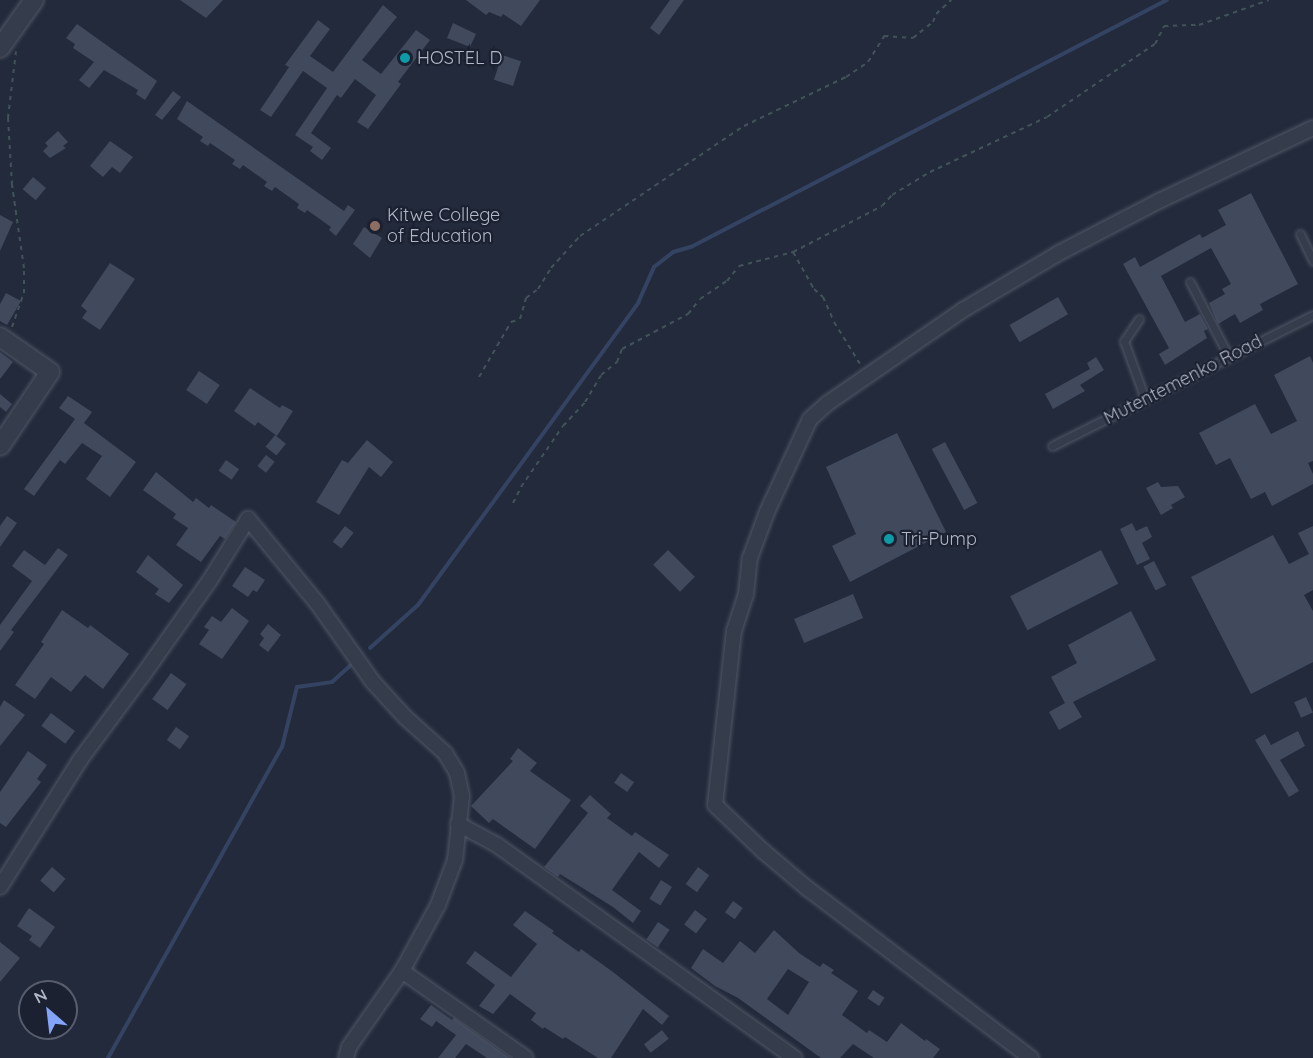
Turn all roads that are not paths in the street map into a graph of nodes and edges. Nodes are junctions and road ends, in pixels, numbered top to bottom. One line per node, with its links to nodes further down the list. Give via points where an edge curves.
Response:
1 (34, 0): 2 (street)
2 (0, 48)
3 (1313, 128): 20 (street, via 1159,201 1059,254 963,310 863,376 810,419 750,558 746,594 734,632 715,805 808,889)
4 (1300, 234): 5 (lane)
5 (1313, 261)
6 (1190, 282): 10 (lane)
7 (1313, 315): 10 (lane, Mutentemenko Road)
8 (1139, 319): 11 (lane, via 1124,341)
9 (3, 338): 13 (street, via 50,372)
10 (1229, 357): 11 (lane, Mutentemenko Road)
11 (1146, 399): 12 (lane, Mutentemenko Road)
12 (1052, 446)
13 (0, 447)
14 (458, 824): 15 (street, via 460,784 445,753 373,682 317,603 248,519 203,590 80,760); 16 (street, via 454,860 441,896); 19 (street, via 498,845)
15 (0, 887)
16 (402, 971): 17 (street, via 348,1047); 18 (street)
17 (346, 1058)
18 (526, 1058)
19 (795, 1058)
20 (1031, 1058)

